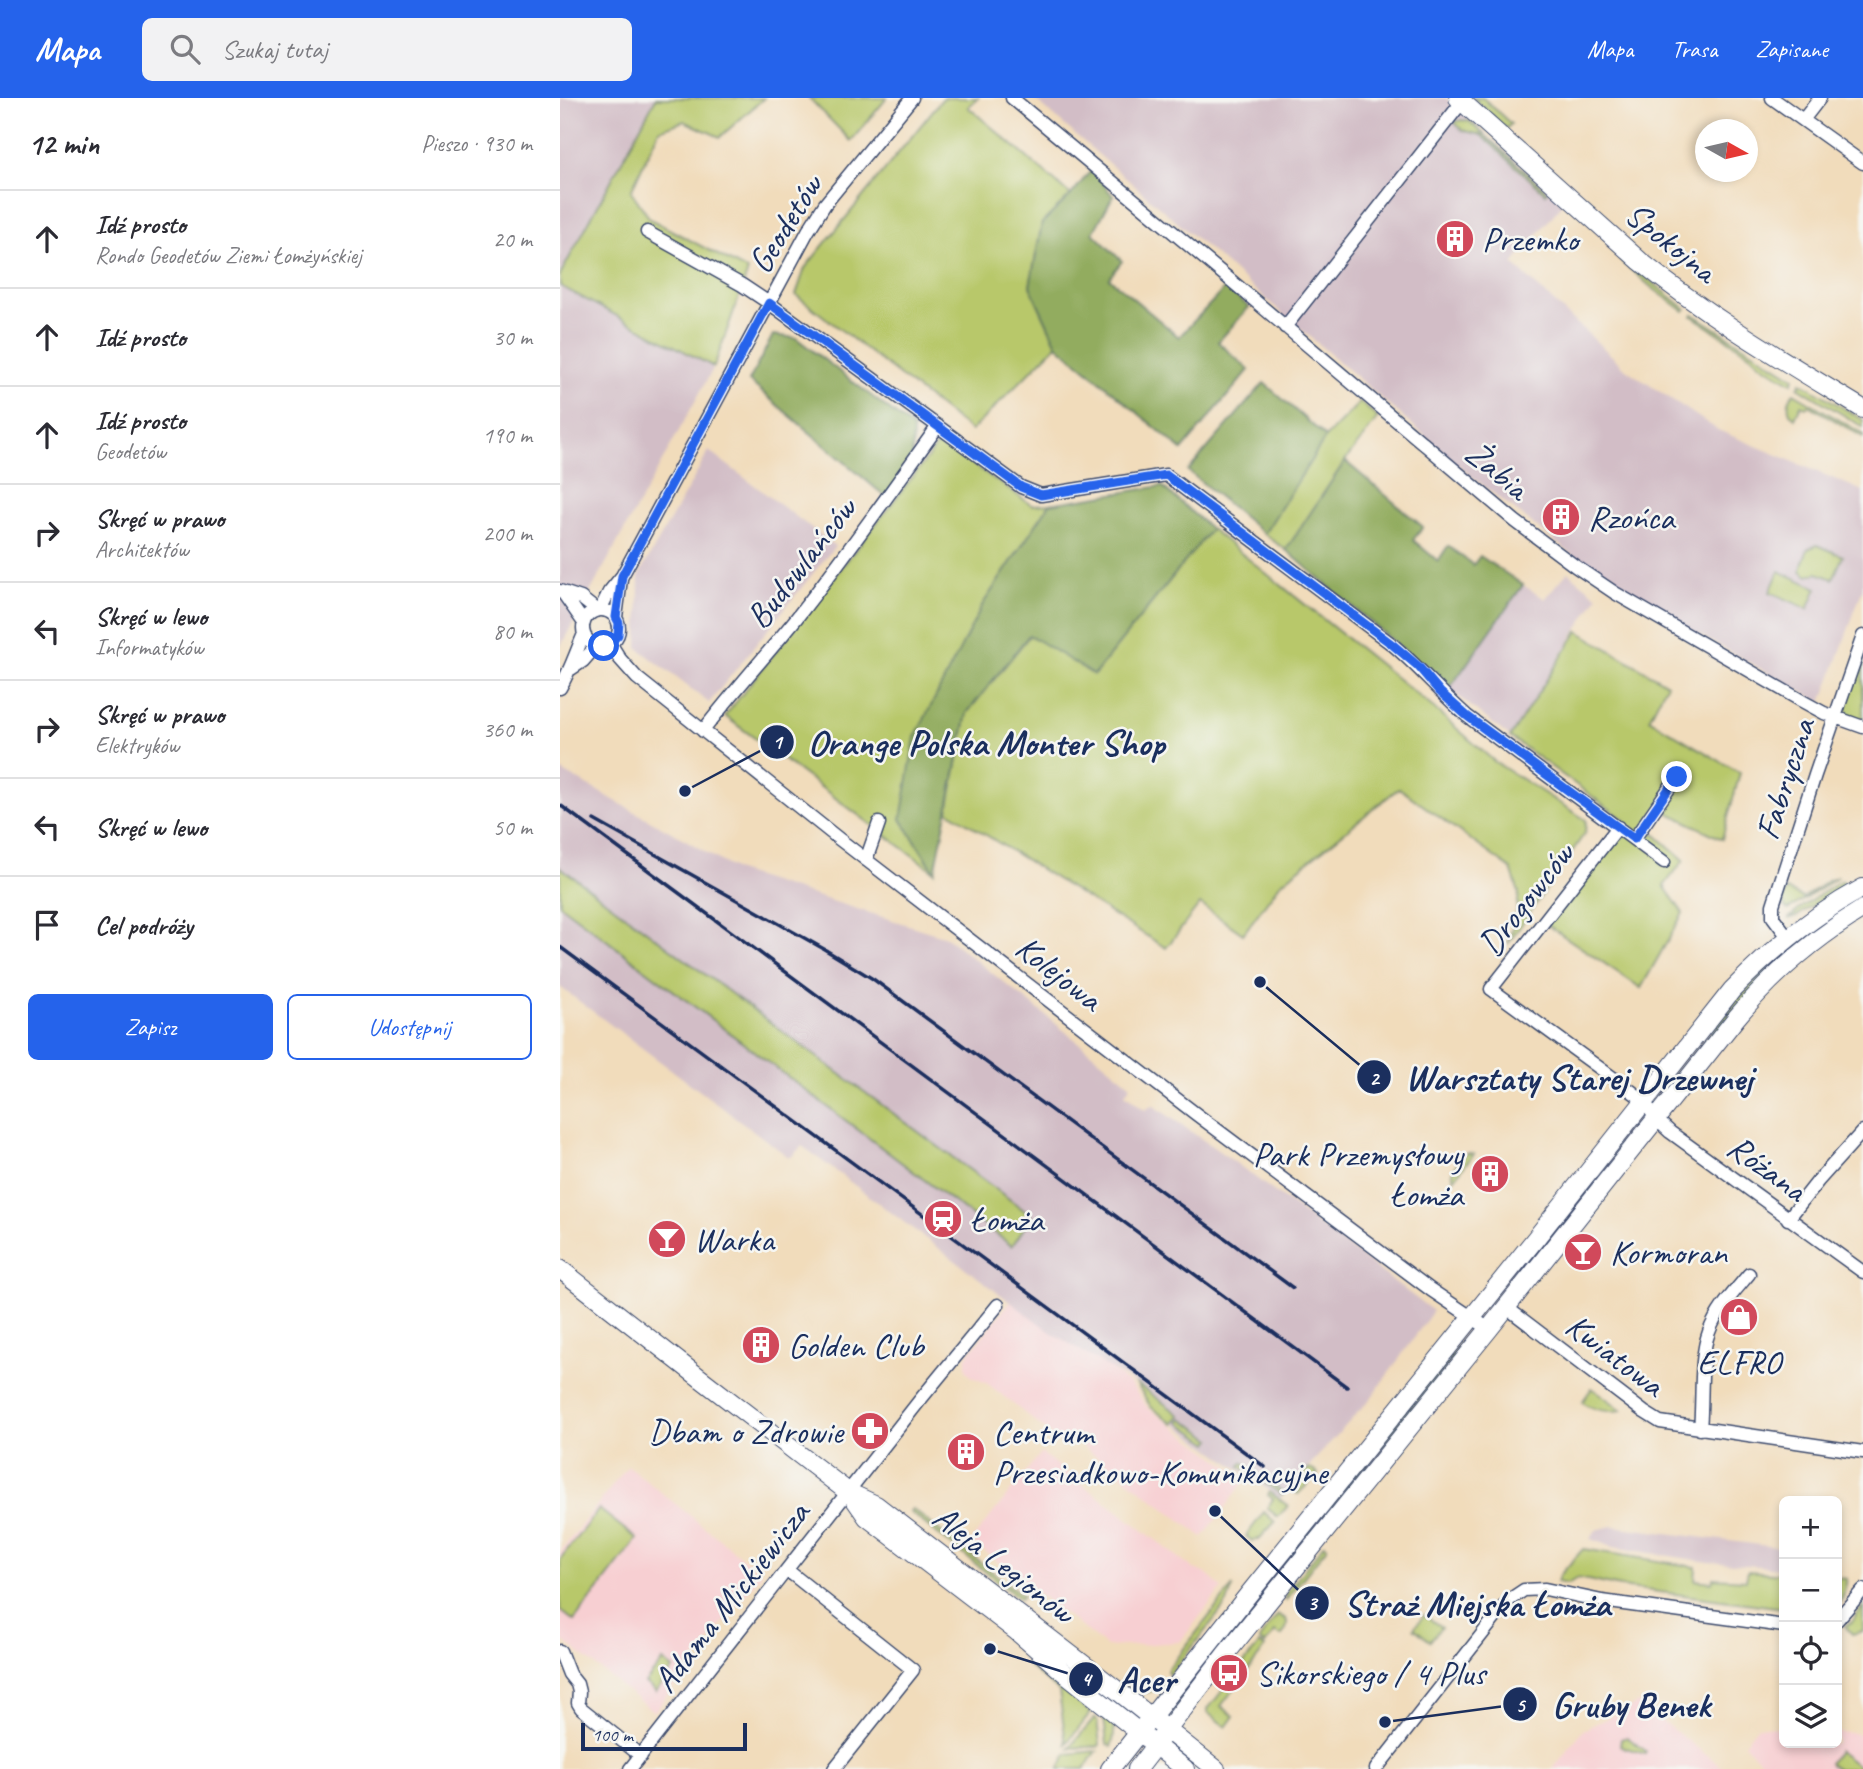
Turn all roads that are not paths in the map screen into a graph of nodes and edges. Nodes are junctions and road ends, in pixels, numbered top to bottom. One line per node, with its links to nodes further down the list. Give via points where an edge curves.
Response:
1 (912, 98): 9 (street, Geodetów, via 825,204)
2 (1012, 98): 10 (street, Żabia)
3 (1772, 98): 6 (street)
4 (1820, 98): 6 (street)
5 (1460, 100): 10 (street); 11 (main road, Spokojna, via 1667,283)
6 (1803, 120): 7 (street)
7 (1863, 163)
8 (647, 232): 9 (street)
9 (769, 303): 12 (street); 13 (street, Geodetów)
10 (1286, 327): 22 (street, Żabia, via 1514,522 1575,566)
11 (1863, 409)
12 (938, 426): 24 (street, Budowlańców, via 794,621); 27 (street, via 1021,487 1041,495 1166,475 1393,645 1467,716)
13 (622, 576): 15 (street); 16 (street)
14 (561, 592): 15 (street); 17 (street)
15 (598, 610): 16 (street); 17 (street, via 586,617)
16 (616, 617): 19 (street, via 618,635)
17 (584, 629): 19 (street, via 587,639); 20 (street)
18 (1863, 636): 22 (street, Fabryczna)
19 (604, 644): 20 (street); 24 (street, Kolejowa, via 637,678)
20 (570, 669): 21 (street)
21 (560, 688)
22 (1835, 717): 23 (street, Żabia); 33 (street, Fabryczna, via 1773,905 1773,917)
23 (1863, 727)
24 (703, 731): 29 (street, Kolejowa)
25 (1677, 777): 28 (street)
26 (879, 822): 29 (street)
27 (1618, 827): 28 (street); 34 (street, Drogowców, via 1491,989)
28 (1634, 839): 30 (street)
29 (866, 860): 43 (street, Kolejowa, via 1207,1122)
30 (1664, 862)
31 (1863, 888): 33 (main road)
32 (1863, 909): 35 (main road, via 1823,935 1765,986)
33 (1788, 937): 34 (main road, via 1732,990)
34 (1644, 1101): 35 (street, Różana); 43 (main road)
35 (1656, 1119): 37 (street, Różana); 42 (main road)
36 (1863, 1132): 37 (street)
37 (1788, 1219): 39 (street, Różana)
38 (560, 1269): 47 (main road, Aleja Legionów)
39 (1863, 1272)
40 (1749, 1274): 45 (street, Kwiatowa, via 1722,1307 1708,1334)
41 (998, 1305): 47 (street, Adama Mickiewicza)
42 (1506, 1307): 44 (main road); 45 (street, Kwiatowa, via 1653,1419)
43 (1472, 1317): 44 (street, Kolejowa); 53 (main road)
44 (1489, 1329): 54 (main road)
45 (1700, 1429): 46 (street, Kwiatowa)
46 (1863, 1452)
47 (848, 1492): 48 (street, Adama Mickiewicza); 53 (main road, Aleja Legionów, via 876,1505); 55 (main road, Aleja Legionów, via 867,1517 1015,1630)
48 (787, 1570): 57 (street, Adama Mickiewicza); 59 (street, via 913,1670)
49 (1863, 1590): 50 (street)
50 (1842, 1614)
51 (1779, 1625): 64 (street, via 1529,1588 1509,1600)
52 (560, 1651): 57 (street, via 577,1684 581,1707)
53 (1151, 1717): 54 (main road, Aleja Legionów); 55 (main road)
54 (1167, 1730): 56 (main road); 63 (main road, Aleja Legionów)
55 (1139, 1733): 56 (main road, Aleja Legionów); 60 (main road)
56 (1155, 1745): 61 (main road); 62 (main road, Aleja Legionów)
57 (641, 1755): 58 (street, Adama Mickiewicza)
58 (630, 1769)
59 (834, 1769)
60 (1110, 1769)
61 (1137, 1769)
62 (1185, 1769)
63 (1216, 1769)
64 (1376, 1769)

